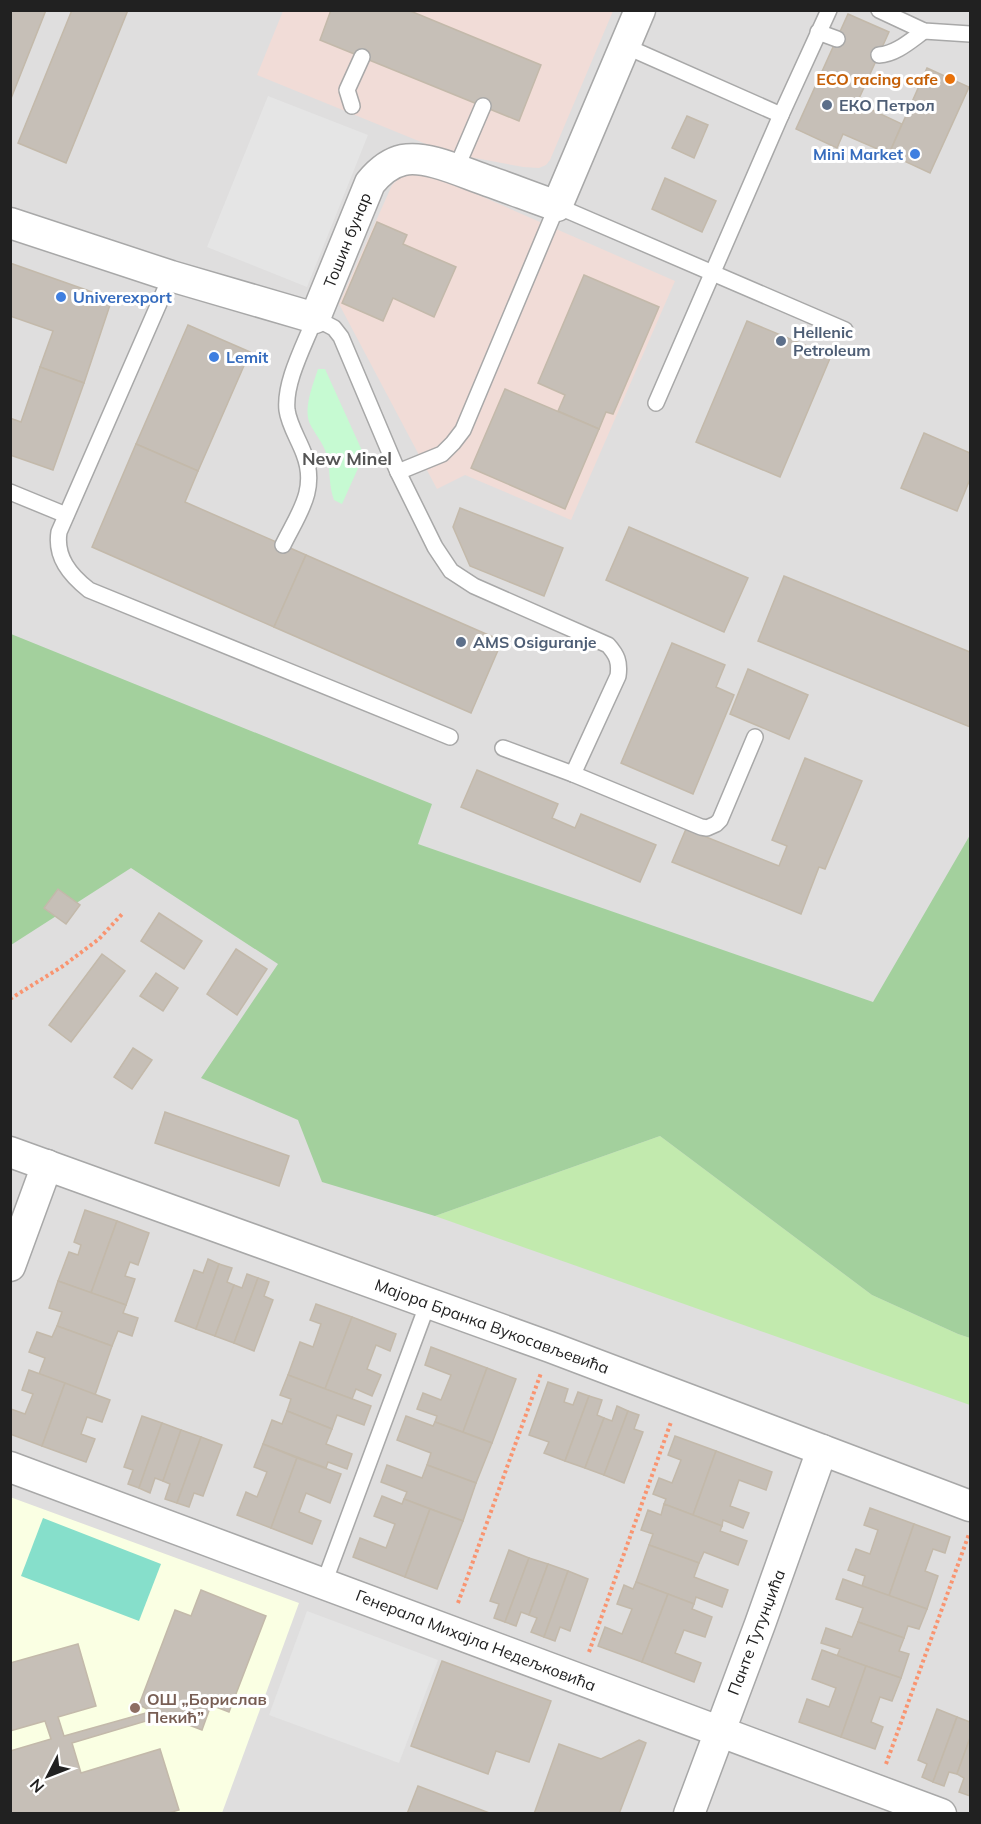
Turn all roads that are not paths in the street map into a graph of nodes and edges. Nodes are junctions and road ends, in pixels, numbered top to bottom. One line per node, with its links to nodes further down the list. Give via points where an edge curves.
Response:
1 (640, 10): 8 (street)
2 (829, 10): 5 (lane)
3 (879, 10): 4 (lane)
4 (924, 31): 6 (lane); 9 (lane, via 895,51)
5 (818, 32): 7 (lane); 13 (lane)
6 (970, 34)
7 (837, 39)
8 (625, 46): 13 (lane); 15 (street)
9 (879, 55)
10 (362, 57): 11 (lane, via 347,90)
11 (352, 106)
12 (483, 106): 14 (lane)
13 (781, 115): 17 (lane)
14 (456, 169): 15 (street, Тошин бунар); 19 (street, Тошин бунар, via 412,159 391,164 377,175 370,183)
15 (557, 206): 17 (lane, Тошин бунар); 22 (lane, via 463,430 442,454)
16 (10, 223): 18 (street)
17 (711, 273): 20 (lane, Тошин бунар); 21 (lane)
18 (171, 276): 19 (street); 24 (lane)
19 (315, 318): 22 (lane, via 334,328 341,337); 25 (lane, via 290,381 287,411 306,459 310,484)
20 (845, 330)
21 (656, 403)
22 (399, 472): 29 (lane, via 435,547 451,571 474,586 596,639 616,653 618,676)
23 (10, 492): 24 (lane)
24 (66, 515): 26 (lane, via 57,542 59,552 69,571 89,590)
25 (284, 545)
26 (450, 737)
27 (755, 737): 29 (lane, via 725,811 716,824 707,828)
28 (503, 748): 29 (lane)
29 (573, 774)
30 (10, 1152): 31 (street, Мајора Бранка Вукосављевића)
31 (47, 1165): 32 (street); 33 (street, Мајора Бранка Вукосављевића)
32 (10, 1266)
33 (428, 1303): 34 (street, Мајора Бранка Вукосављевића); 37 (lane)
34 (822, 1450): 36 (street, Мајора Бранка Вукосављевића); 38 (street, Панте Тутунџића)
35 (10, 1467): 37 (street, Генерала Михајла Недељковића)
36 (970, 1506)
37 (324, 1583): 38 (street, Генерала Михајла Недељковића)
38 (719, 1731): 39 (street, Панте Тутунџића); 40 (street, Генерала Михајла Недељковића)
39 (689, 1814)
40 (941, 1814)

